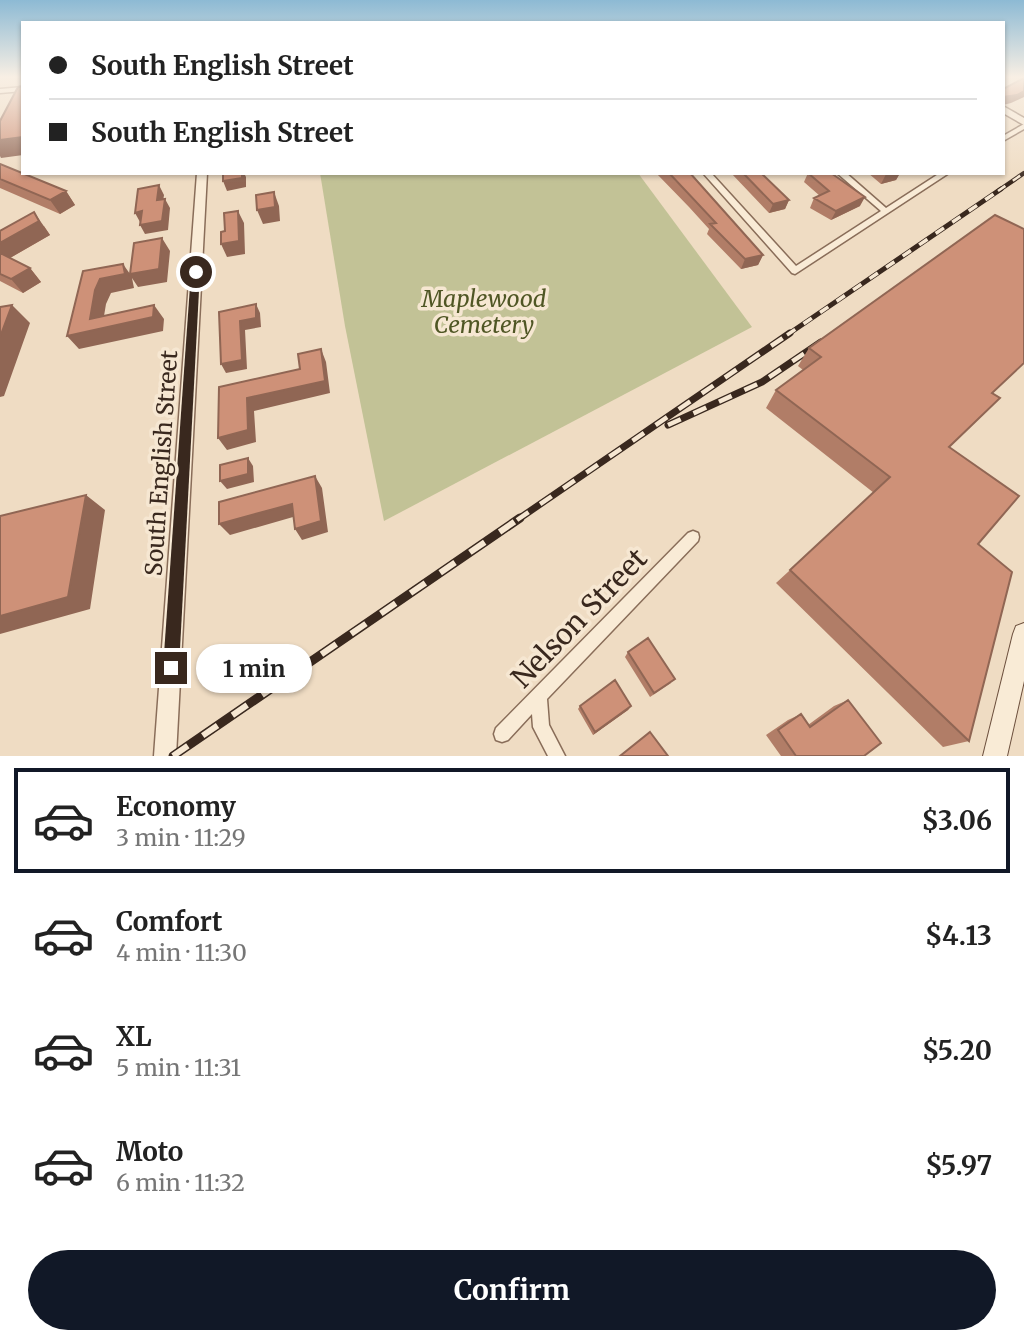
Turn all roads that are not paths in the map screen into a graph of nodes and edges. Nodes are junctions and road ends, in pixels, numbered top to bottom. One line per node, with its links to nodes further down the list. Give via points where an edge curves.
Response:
1 (1008, 112): 2 (street)
2 (1024, 124): 3 (street)
3 (1005, 138)
4 (202, 175): 13 (street, South English Street)
5 (709, 175): 8 (street, via 795,271)
6 (843, 175): 8 (street)
7 (943, 175): 8 (street)
8 (884, 210)
9 (693, 537): 11 (street, Nelson Street)
10 (1024, 634): 15 (main road)
11 (539, 699): 12 (street, Nelson Street); 14 (street, via 541,727)
12 (502, 734)
13 (165, 756)
14 (557, 756)
15 (995, 756)

